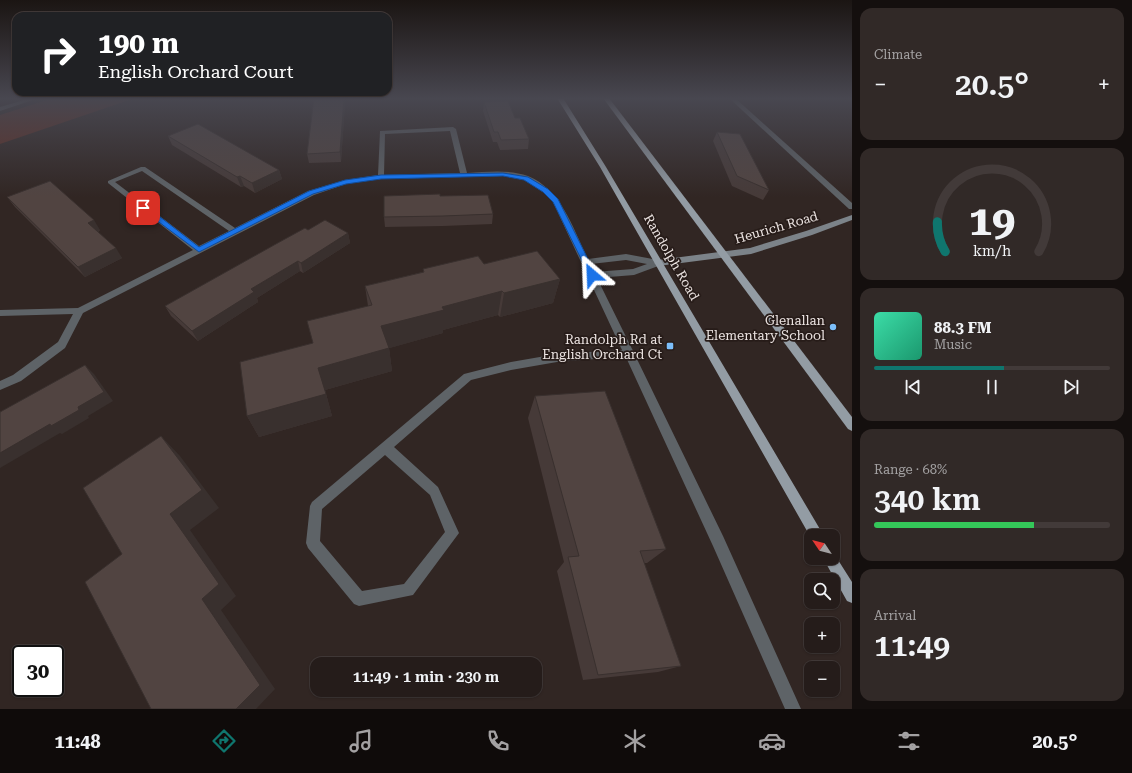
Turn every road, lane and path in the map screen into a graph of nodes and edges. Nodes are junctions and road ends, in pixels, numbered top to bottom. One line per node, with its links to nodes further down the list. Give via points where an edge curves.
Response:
1 (404, 131): 7 (street, via 382,132)
2 (454, 131): 6 (street)
3 (581, 131): 14 (main road, Randolph Road)
4 (631, 131): 12 (main road)
5 (768, 131): 8 (street)
6 (464, 175): 7 (street); 13 (street, via 503,174 526,178 546,190 556,201)
7 (381, 177): 10 (street, via 345,182 311,193)
8 (852, 207)
9 (852, 217): 12 (street, Heurich Road, via 751,251)
10 (235, 232): 11 (street); 11 (street, via 143,168 110,182)
11 (199, 250): 16 (street)
12 (724, 254): 14 (street, Heurich Road); 20 (main road)
13 (586, 262): 14 (street, via 626,257); 15 (street)
14 (658, 263): 15 (street, via 634,272); 22 (main road, Randolph Road)
15 (592, 275): 18 (street)
16 (80, 311): 17 (street); 19 (street, via 62,346 17,378)
17 (0, 314)
18 (629, 353): 21 (street, via 557,358 468,377); 25 (street, via 718,541)
19 (0, 386)
20 (852, 426)
21 (384, 447): 21 (street, via 316,506 313,543 359,599 408,590 452,533 434,491)
22 (813, 529)
23 (834, 565): 24 (main road)
24 (852, 596)
25 (793, 709)

